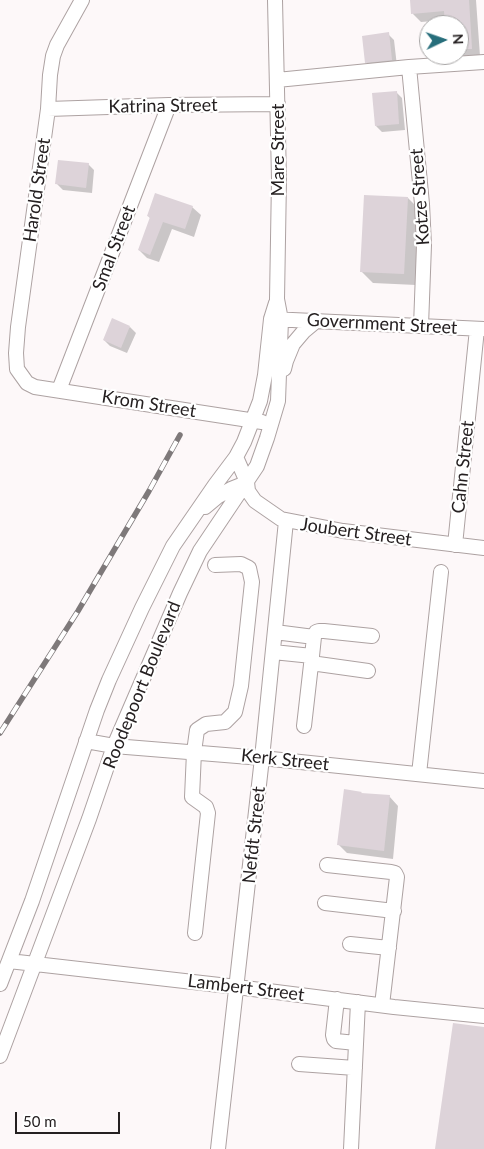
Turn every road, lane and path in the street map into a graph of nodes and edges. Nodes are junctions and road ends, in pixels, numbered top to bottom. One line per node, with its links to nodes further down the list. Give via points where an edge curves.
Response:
1 (82, 0): 8 (street, Harold Street, via 53,56)
2 (275, 0): 5 (street, Mare Street)
3 (484, 62): 4 (street)
4 (409, 68): 5 (street); 11 (street, Kotze Street, via 422,204)
5 (277, 80): 6 (street, Mare Street)
6 (278, 104): 7 (street, Katrina Street); 9 (street, Mare Street)
7 (169, 105): 8 (street, Katrina Street); 14 (street, Smal Street)
8 (48, 109): 13 (street, Harold Street, via 16,342 16,362)
9 (276, 320): 10 (street, Government Street); 15 (street, Roodepoort Boulevard); 16 (street, Roodepoort Boulevard, via 260,401)
10 (316, 321): 11 (street, Government Street); 15 (street, via 293,344)
11 (422, 326): 12 (street, Government Street)
12 (480, 329): 22 (street, Cahn Street)
13 (27, 383): 14 (street, Krom Street)
14 (59, 390): 16 (street, Krom Street)
15 (278, 401): 17 (street, Roodepoort Boulevard)
16 (252, 420): 17 (street, Krom Street); 18 (street, Roodepoort Boulevard)
17 (271, 424): 19 (street, Roodepoort Boulevard, via 257,466)
18 (236, 457): 19 (street, Joubert Street); 20 (street, Roodepoort Boulevard)
19 (247, 482): 20 (street, via 218,497); 21 (street, Joubert Street, via 248,491 255,501); 34 (street, Roodepoort Boulevard, via 200,551)
20 (194, 516): 33 (street, Roodepoort Boulevard, via 173,546 142,608)
21 (286, 521): 22 (street, Joubert Street); 26 (street, Nefdt Street)
22 (455, 545): 23 (street, Joubert Street)
23 (484, 548)
24 (216, 565): 35 (street, via 241,564 249,568 252,582 241,686 235,712 225,722 206,724 196,730)
25 (441, 572): 37 (street)
26 (275, 632): 28 (street); 29 (street, Nefdt Street)
27 (372, 636): 28 (street, via 319,630)
28 (314, 637): 30 (street)
29 (273, 652): 30 (street); 36 (street, Nefdt Street)
30 (311, 660): 31 (street); 32 (street)
31 (368, 672)
32 (304, 726)
33 (86, 741): 34 (street, Kerk Street); 45 (street, Roodepoort Boulevard)
34 (114, 746): 35 (street, Kerk Street); 46 (street, Roodepoort Boulevard)
35 (194, 752): 36 (street, Kerk Street); 42 (street, via 192,797 206,807 208,813)
36 (262, 758): 37 (street, Kerk Street); 48 (street, Nefdt Street)
37 (419, 774): 38 (street, Kerk Street)
38 (484, 781)
39 (327, 865): 41 (street, via 394,873 398,881)
40 (325, 903): 41 (street)
41 (394, 911): 44 (street)
42 (195, 933)
43 (350, 944): 44 (street)
44 (389, 948): 51 (street)
45 (8, 961): 46 (street, Lambert Street); 47 (street, Roodepoort Boulevard)
46 (35, 964): 48 (street, Lambert Street); 54 (street, Roodepoort Boulevard)
47 (0, 984)
48 (237, 987): 49 (street, Lambert Street); 57 (street, Nefdt Street)
49 (337, 999): 50 (street, Lambert Street); 53 (street, via 334,1039)
50 (358, 1002): 51 (street, Lambert Street); 53 (street)
51 (382, 1005): 52 (street, Lambert Street)
52 (484, 1016)
53 (356, 1042): 56 (street)
54 (0, 1056)
55 (299, 1064): 56 (street)
56 (355, 1068): 58 (street)
57 (218, 1149)
58 (351, 1149)

